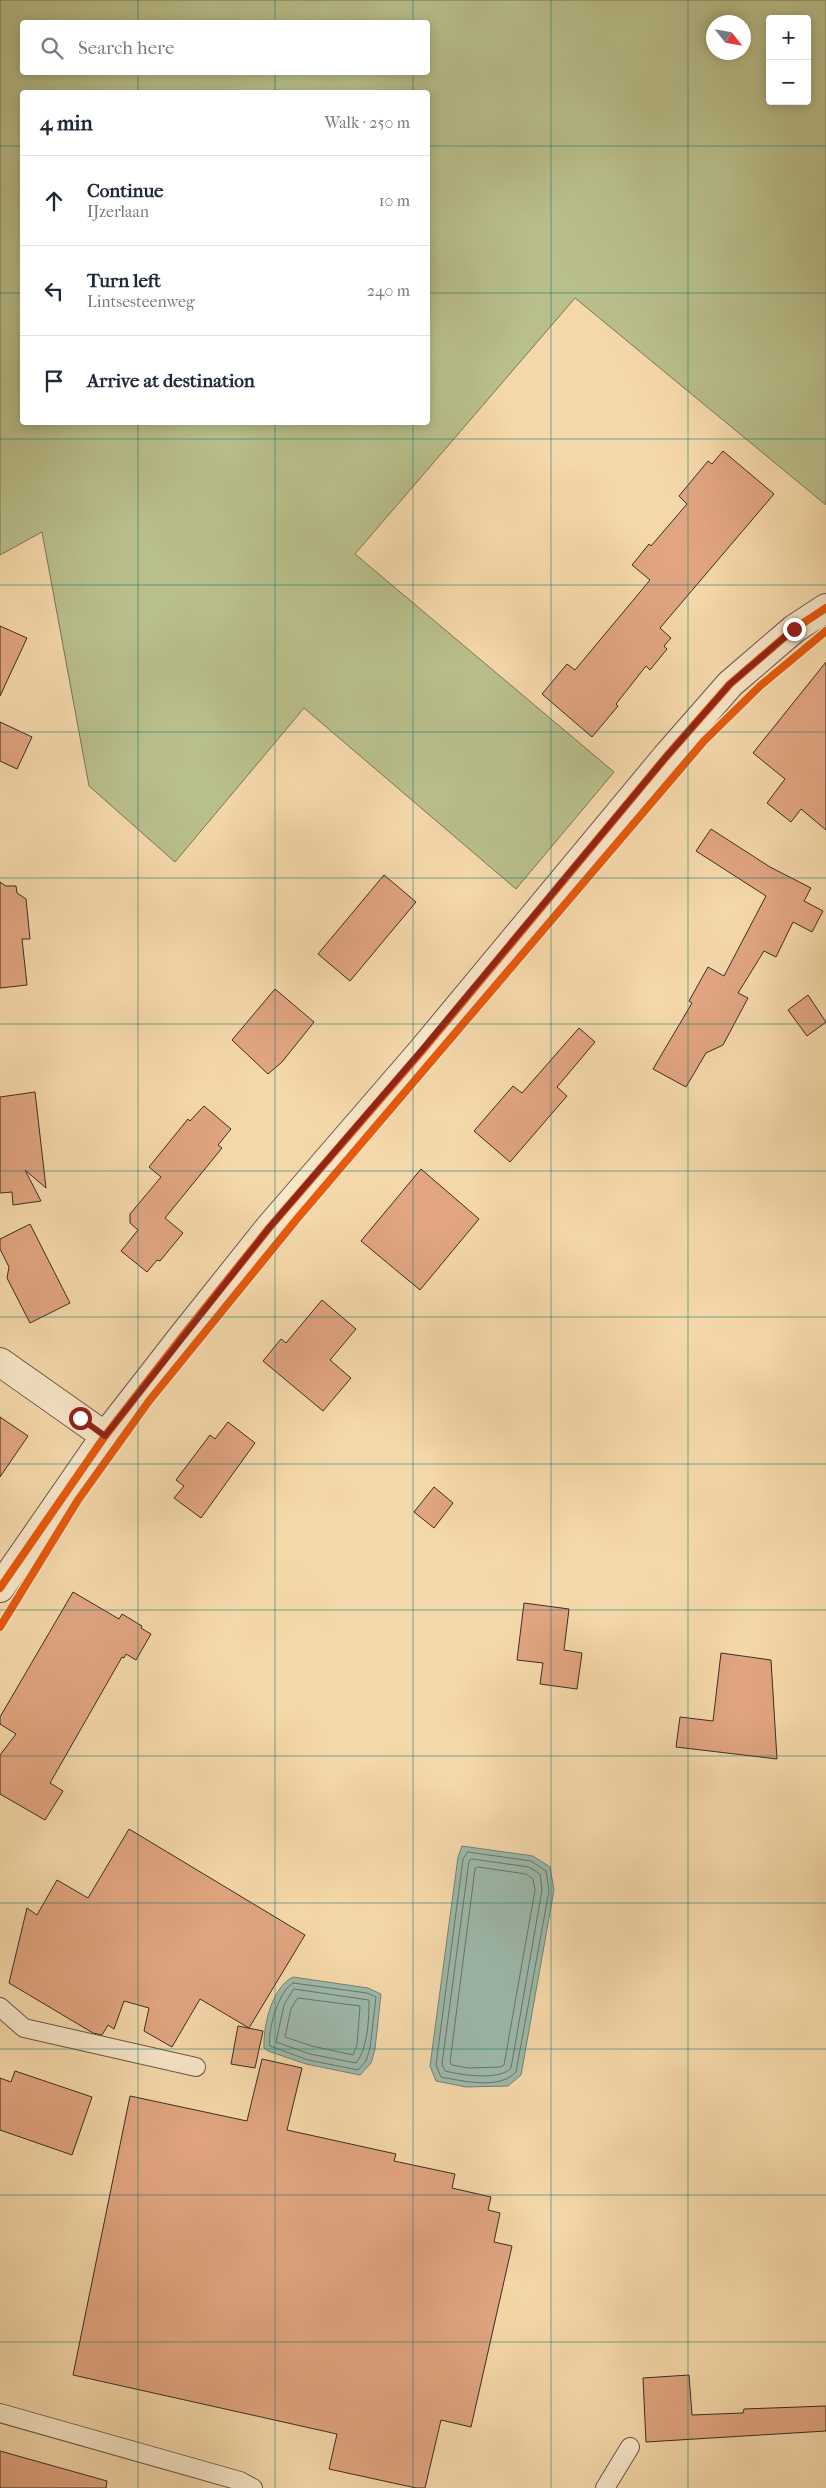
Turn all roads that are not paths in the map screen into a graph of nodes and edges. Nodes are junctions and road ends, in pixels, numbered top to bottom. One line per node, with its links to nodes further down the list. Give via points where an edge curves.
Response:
1 (826, 608): 3 (street, via 794,629 730,684 666,757 269,1228)
2 (0, 1362): 3 (street)
3 (105, 1436): 4 (street)
4 (0, 1588)
5 (0, 2007): 6 (lane, via 24,2028)
6 (196, 2067)
7 (0, 2412): 9 (lane, via 240,2480)
8 (630, 2447): 10 (lane)
9 (253, 2488)
10 (605, 2488)

